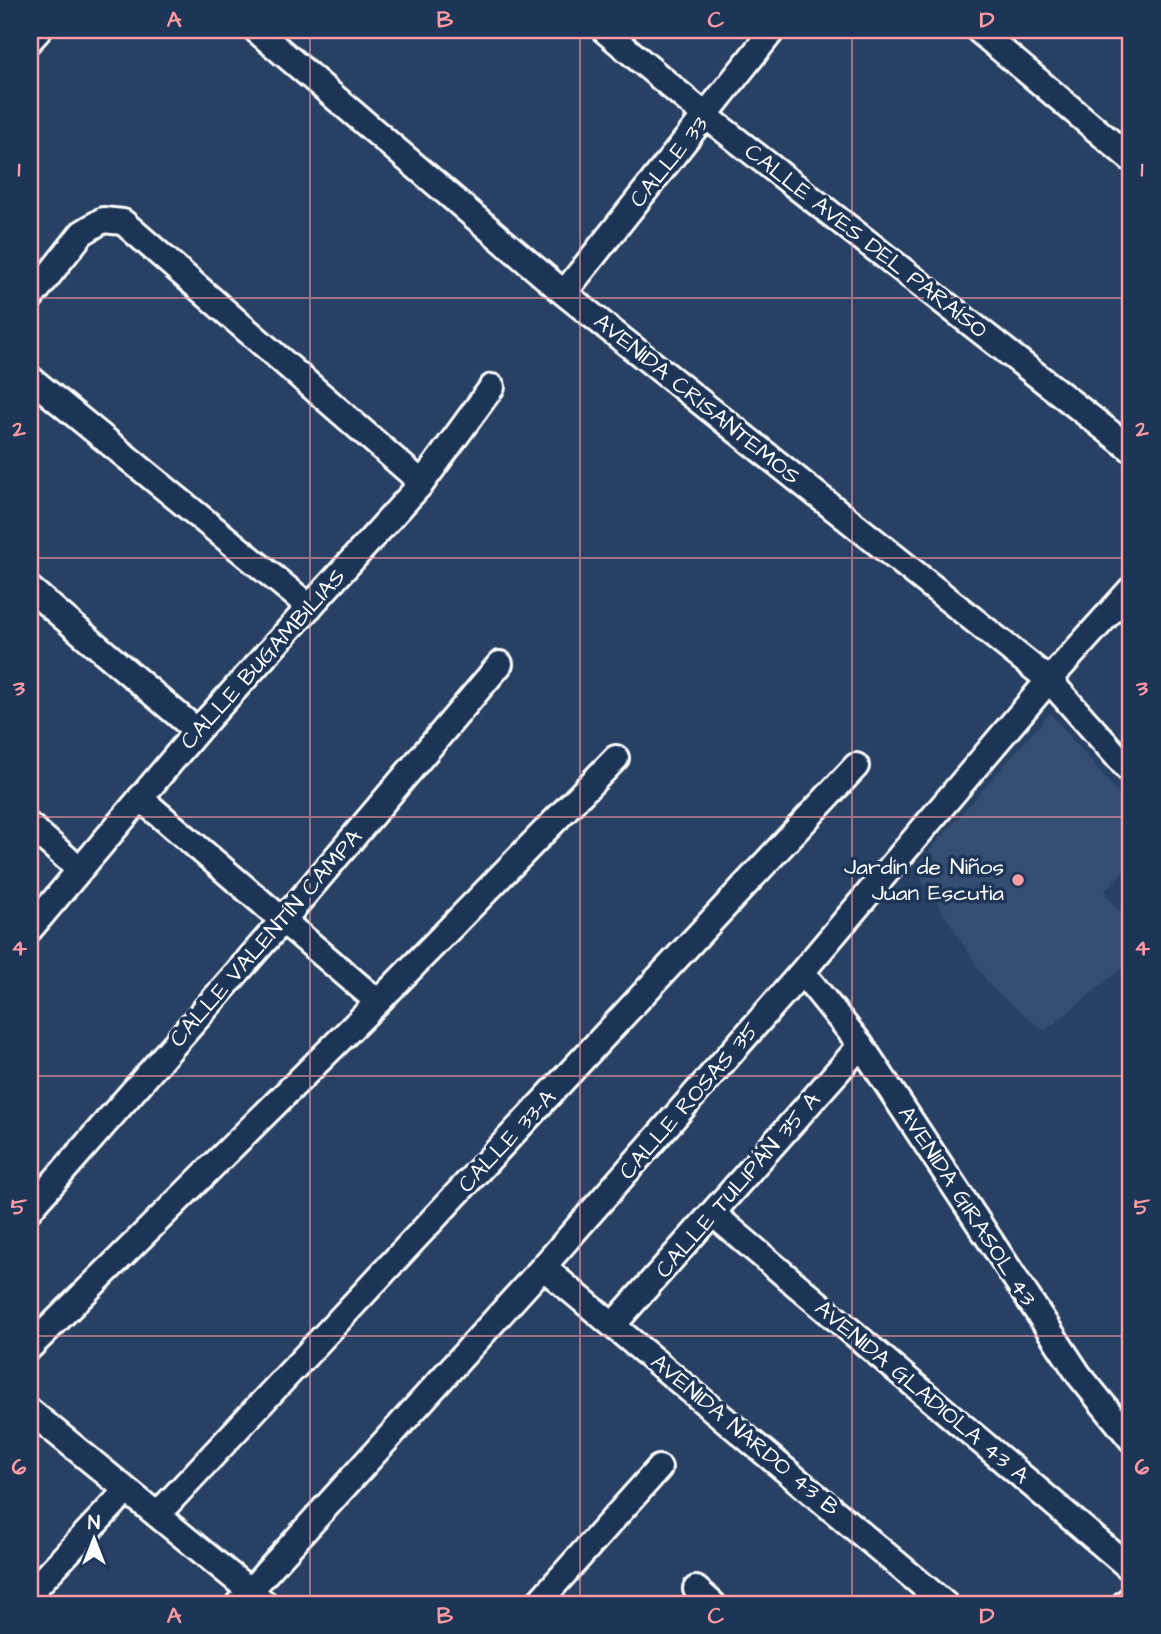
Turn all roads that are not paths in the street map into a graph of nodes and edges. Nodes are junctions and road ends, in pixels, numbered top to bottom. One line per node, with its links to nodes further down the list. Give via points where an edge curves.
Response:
1 (39, 30): 6 (street)
2 (256, 30): 9 (street, AVENIDA CRISANTEMOS)
3 (604, 30): 7 (street, CALLE AVES DEL PARAÍSO)
4 (773, 30): 7 (street, CALLE 33)
5 (978, 30): 8 (street)
6 (30, 40)
7 (706, 116): 9 (street, CALLE 33); 13 (street, CALLE AVES DEL PARAÍSO)
8 (1131, 159)
9 (564, 293): 19 (street, AVENIDA CRISANTEMOS)
10 (30, 299): 14 (street, via 82,233 103,220 123,222)
11 (30, 378): 17 (street)
12 (492, 387): 14 (street, CALLE BUGAMBILIAS)
13 (1131, 449)
14 (422, 483): 17 (street, CALLE BUGAMBILIAS)
15 (30, 589): 20 (street)
16 (1131, 589): 19 (street, CALLE ROSAS 35)
17 (310, 607): 20 (street, CALLE BUGAMBILIAS)
18 (500, 664): 27 (street, CALLE VALENTÍN CAMPA)
19 (1049, 680): 23 (street, AVENIDA CRISANTEMOS); 29 (street, CALLE ROSAS 35)
20 (197, 731): 24 (street, CALLE BUGAMBILIAS)
21 (616, 758): 30 (street)
22 (856, 766): 41 (street, CALLE 33-A)
23 (1131, 772)
24 (140, 798): 26 (street, CALLE BUGAMBILIAS); 27 (street)
25 (30, 826): 26 (street)
26 (79, 869): 28 (street, CALLE BUGAMBILIAS)
27 (284, 919): 30 (street); 32 (street, CALLE VALENTÍN CAMPA)
28 (30, 929)
29 (802, 972): 31 (street, AVENIDA GIRASOL 43); 34 (street, CALLE ROSAS 35)
30 (378, 1002): 36 (street)
31 (861, 1045): 33 (street, CALLE TULIPÁN 35 A); 38 (street, AVENIDA GIRASOL 43, via 1079,1375)
32 (30, 1209)
33 (712, 1214): 35 (street, CALLE TULIPÁN 35 A); 42 (street, AVENIDA GLADIOLA 43 A)
34 (543, 1268): 35 (street, AVENIDA NARDO 43 B); 45 (street, CALLE ROSAS 35)
35 (614, 1324): 47 (street, AVENIDA NARDO 43 B)
36 (30, 1347)
37 (30, 1411): 40 (street)
38 (1131, 1439)
39 (659, 1468): 46 (street)
40 (126, 1492): 41 (street); 43 (street)
41 (157, 1515): 45 (street)
42 (1131, 1569)
43 (30, 1593)
44 (1131, 1598): 48 (street)
45 (252, 1600)
46 (537, 1604)
47 (946, 1604)
48 (1124, 1604)

